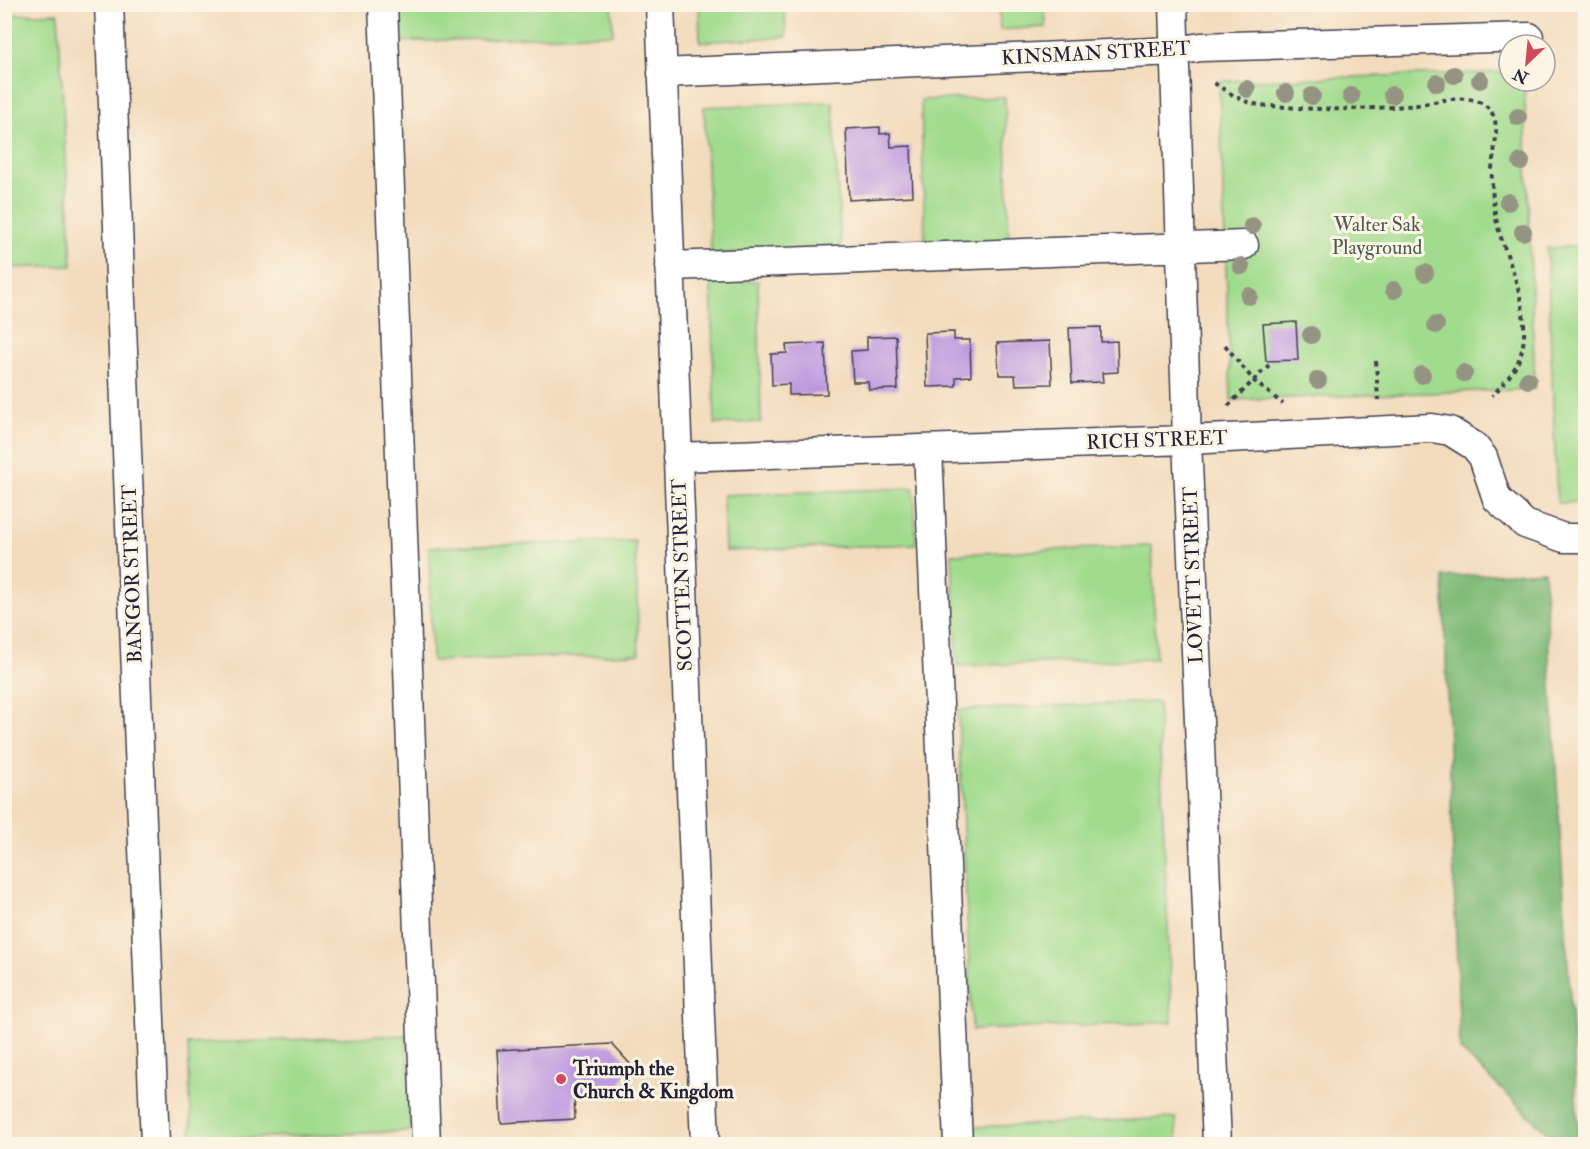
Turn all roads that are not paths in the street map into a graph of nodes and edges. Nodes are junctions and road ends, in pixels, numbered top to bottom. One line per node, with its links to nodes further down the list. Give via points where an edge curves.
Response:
1 (109, 4): 15 (street, BANGOR STREET)
2 (383, 4): 16 (street)
3 (660, 4): 7 (street, SCOTTEN STREET)
4 (1173, 4): 6 (street, LOVETT STREET)
5 (1497, 39): 6 (street, KINSMAN STREET, via 1201,46)
6 (1176, 51): 7 (street, KINSMAN STREET); 9 (street, LOVETT STREET)
7 (662, 73): 10 (street, SCOTTEN STREET)
8 (1244, 245): 9 (street)
9 (1182, 248): 10 (street); 11 (street, LOVETT STREET)
10 (670, 266): 13 (street, SCOTTEN STREET)
11 (1187, 440): 12 (street, RICH STREET); 14 (street, RICH STREET, via 1432,428 1450,431 1465,438 1483,457 1497,499 1525,524 1564,538); 19 (street, LOVETT STREET)
12 (928, 448): 13 (street, RICH STREET); 18 (street)
13 (677, 457): 17 (street, SCOTTEN STREET)
14 (1586, 538)
15 (155, 1144)
16 (426, 1144)
17 (705, 1144)
18 (958, 1144)
19 (1217, 1144)

